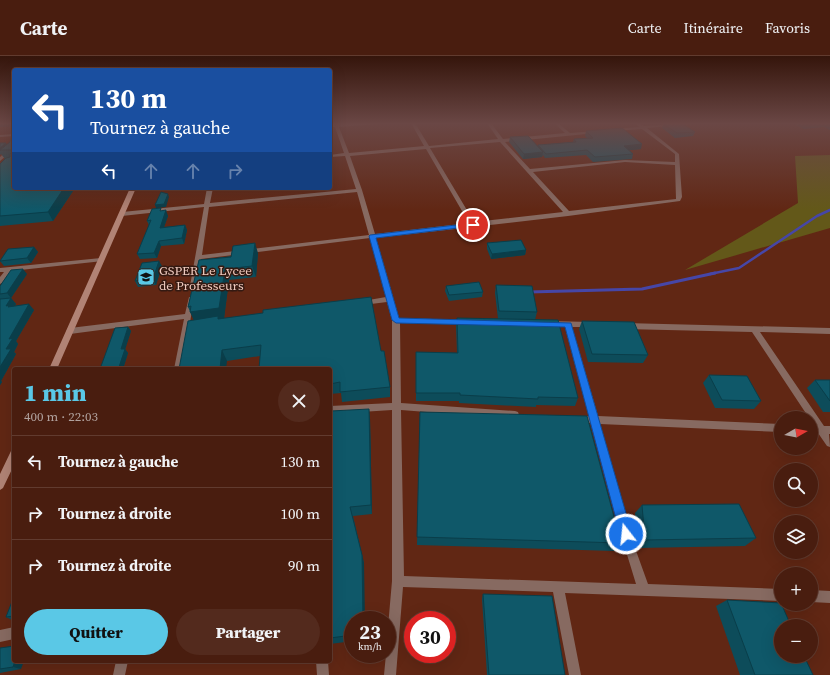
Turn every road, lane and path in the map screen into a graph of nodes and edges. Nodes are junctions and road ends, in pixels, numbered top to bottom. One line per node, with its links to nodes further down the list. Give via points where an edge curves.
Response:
1 (9, 152): 9 (street)
2 (346, 152): 7 (street)
3 (378, 152): 7 (street)
4 (429, 152): 20 (street)
5 (512, 152): 13 (street)
6 (674, 152): 12 (street, via 677,154)
7 (347, 155): 8 (street); 16 (street)
8 (332, 156)
9 (0, 160)
10 (12, 163): 11 (street)
11 (0, 164)
12 (678, 164): 13 (street, via 625,161); 19 (street, via 678,200)
13 (529, 171): 19 (street)
14 (131, 190): 18 (street)
15 (210, 190): 17 (street)
16 (359, 190): 17 (street); 21 (street)
17 (207, 205): 18 (street); 22 (street)
18 (122, 214): 23 (street)
19 (568, 214): 20 (street)
20 (473, 225): 21 (street)
21 (372, 236): 22 (street); 27 (street)
22 (198, 257): 29 (street)
23 (101, 260): 24 (street); 38 (street)
24 (9, 269): 25 (street); 26 (street)
25 (0, 270)
26 (0, 282)
27 (390, 299): 28 (street); 30 (street)
28 (358, 304)
29 (188, 316): 38 (street); 40 (street, via 190,327)
30 (396, 320): 31 (street); 41 (street)
31 (474, 322)
32 (544, 324): 33 (street)
33 (568, 325): 34 (street); 45 (street)
34 (599, 325)
35 (614, 326): 36 (street)
36 (754, 329): 37 (street); 47 (street)
37 (830, 331)
38 (70, 332): 39 (street)
39 (54, 367)
40 (179, 367)
41 (396, 406): 42 (street); 43 (street); 52 (street)
42 (332, 410)
43 (523, 416)
44 (570, 419): 45 (street)
45 (594, 421): 46 (street); 54 (street)
46 (774, 428)
47 (820, 430): 48 (street)
48 (830, 443)
49 (12, 457): 50 (street)
50 (2, 474): 51 (street)
51 (0, 485)
52 (398, 581): 53 (street); 64 (street)
53 (558, 586): 54 (street); 65 (street)
54 (644, 590): 55 (street)
55 (774, 595)
56 (818, 596): 57 (street)
57 (830, 597)
58 (12, 633): 59 (street)
59 (0, 636)
60 (122, 663): 62 (street)
61 (322, 663): 63 (street)
62 (119, 675)
63 (322, 675)
64 (390, 675)
65 (575, 675)

